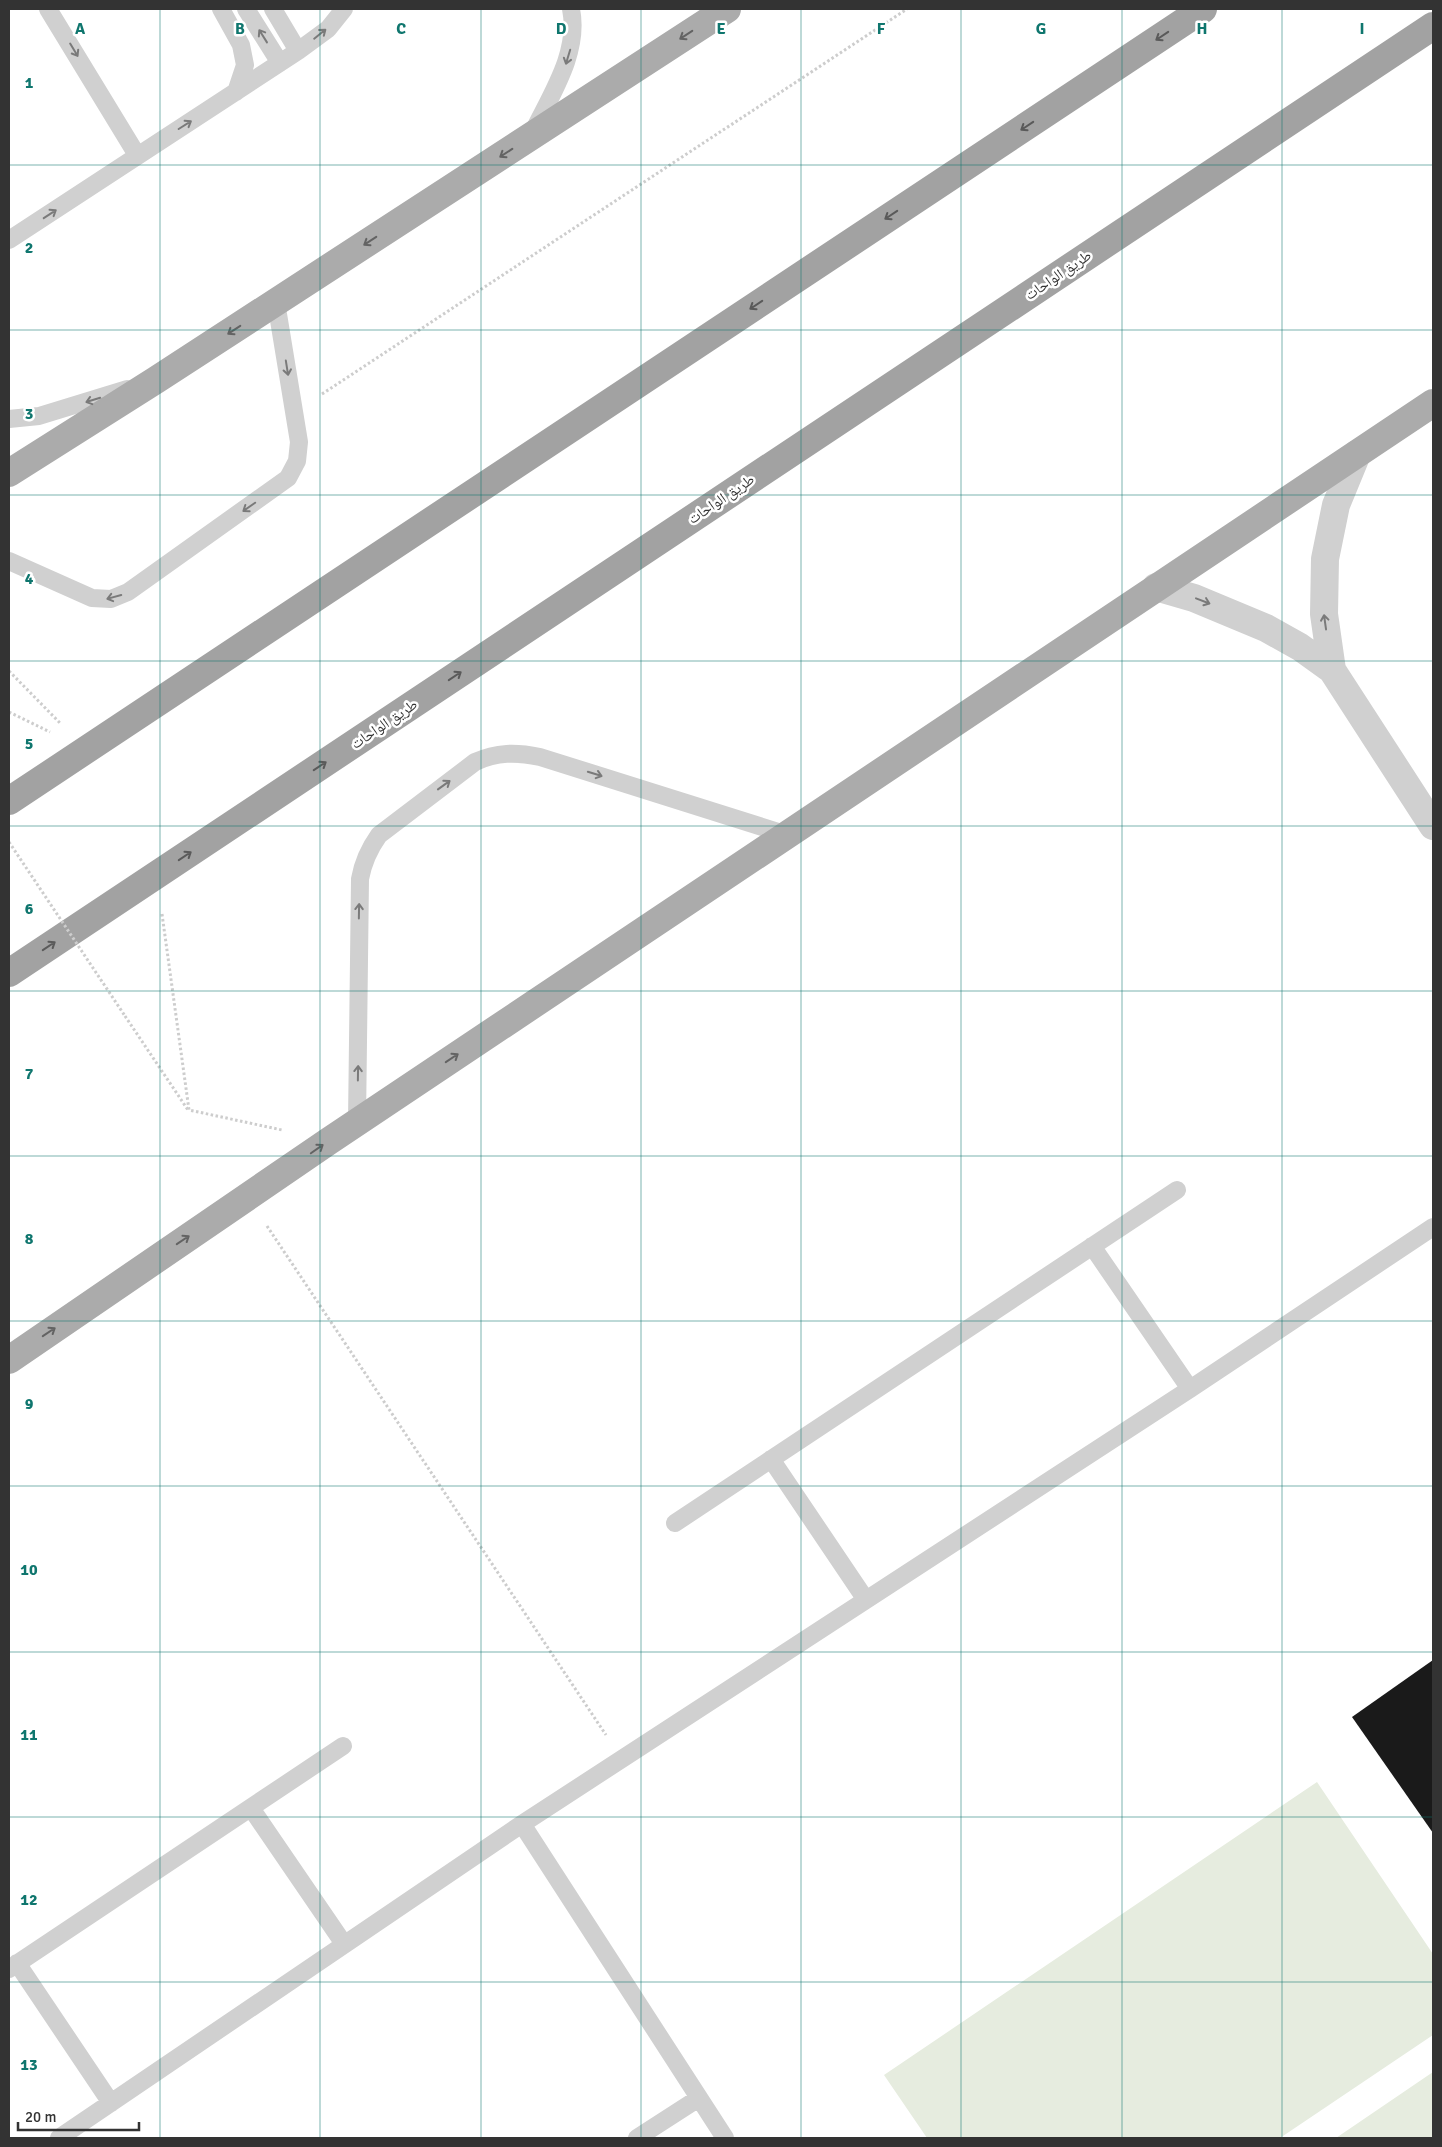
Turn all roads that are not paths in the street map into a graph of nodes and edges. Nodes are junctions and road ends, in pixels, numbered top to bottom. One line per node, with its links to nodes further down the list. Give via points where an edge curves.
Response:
1 (48, 9): 14 (lane, one-way to 14)
2 (221, 9): 12 (lane, via 241,45 245,65)
3 (246, 9): 11 (lane, one-way to 3)
4 (273, 9): 10 (lane)
5 (572, 9): 13 (lane, one-way to 13, via 572,42 565,64)
6 (726, 9): 13 (main road, one-way to 13)
7 (1203, 9): 25 (highway, one-way to 25)
8 (344, 10): 10 (lane, one-way to 8, via 328,29)
9 (1433, 26): 28 (highway, طريق الواحات, one-way to 9)
10 (298, 51): 11 (lane)
11 (280, 63): 12 (lane)
12 (236, 92): 14 (lane, one-way to 12)
13 (531, 137): 16 (main road, one-way to 16)
14 (137, 155): 15 (lane, one-way to 14)
15 (9, 240)
16 (276, 302): 17 (main road, one-way to 17); 22 (lane, one-way to 22, via 299,452 288,478 120,597 92,598)
17 (156, 380): 19 (lane, one-way to 19, via 39,416); 21 (main road)
18 (1433, 404): 20 (main road)
19 (9, 419)
20 (1357, 454): 23 (main road); 24 (street, one-way to 20, via 1324,614 1325,559 1336,505)
21 (9, 472)
22 (9, 561)
23 (1156, 587): 24 (street, one-way to 24, via 1194,598 1257,624 1300,647); 27 (main road)
24 (1332, 670): 26 (street)
25 (9, 801)
26 (1433, 826)
27 (788, 835): 29 (main road, one-way to 27); 29 (lane, one-way to 27, via 360,880 363,864 379,835 475,762 505,753 532,755)
28 (9, 973)
29 (357, 1122): 33 (main road, one-way to 29)
30 (1177, 1190): 32 (lane)
31 (1433, 1227): 34 (lane)
32 (1092, 1246): 34 (lane); 35 (lane)
33 (9, 1360)
34 (1190, 1389): 37 (lane)
35 (771, 1459): 36 (lane); 37 (lane)
36 (675, 1523)
37 (866, 1600): 40 (lane)
38 (343, 1746): 39 (lane)
39 (251, 1808): 41 (lane); 42 (lane)
40 (522, 1824): 41 (lane); 43 (lane)
41 (344, 1944): 44 (lane)
42 (13, 1966): 44 (lane)
43 (699, 2098): 46 (lane); 47 (lane)
44 (111, 2103): 45 (lane)
45 (58, 2138)
46 (637, 2138)
47 (725, 2138)

